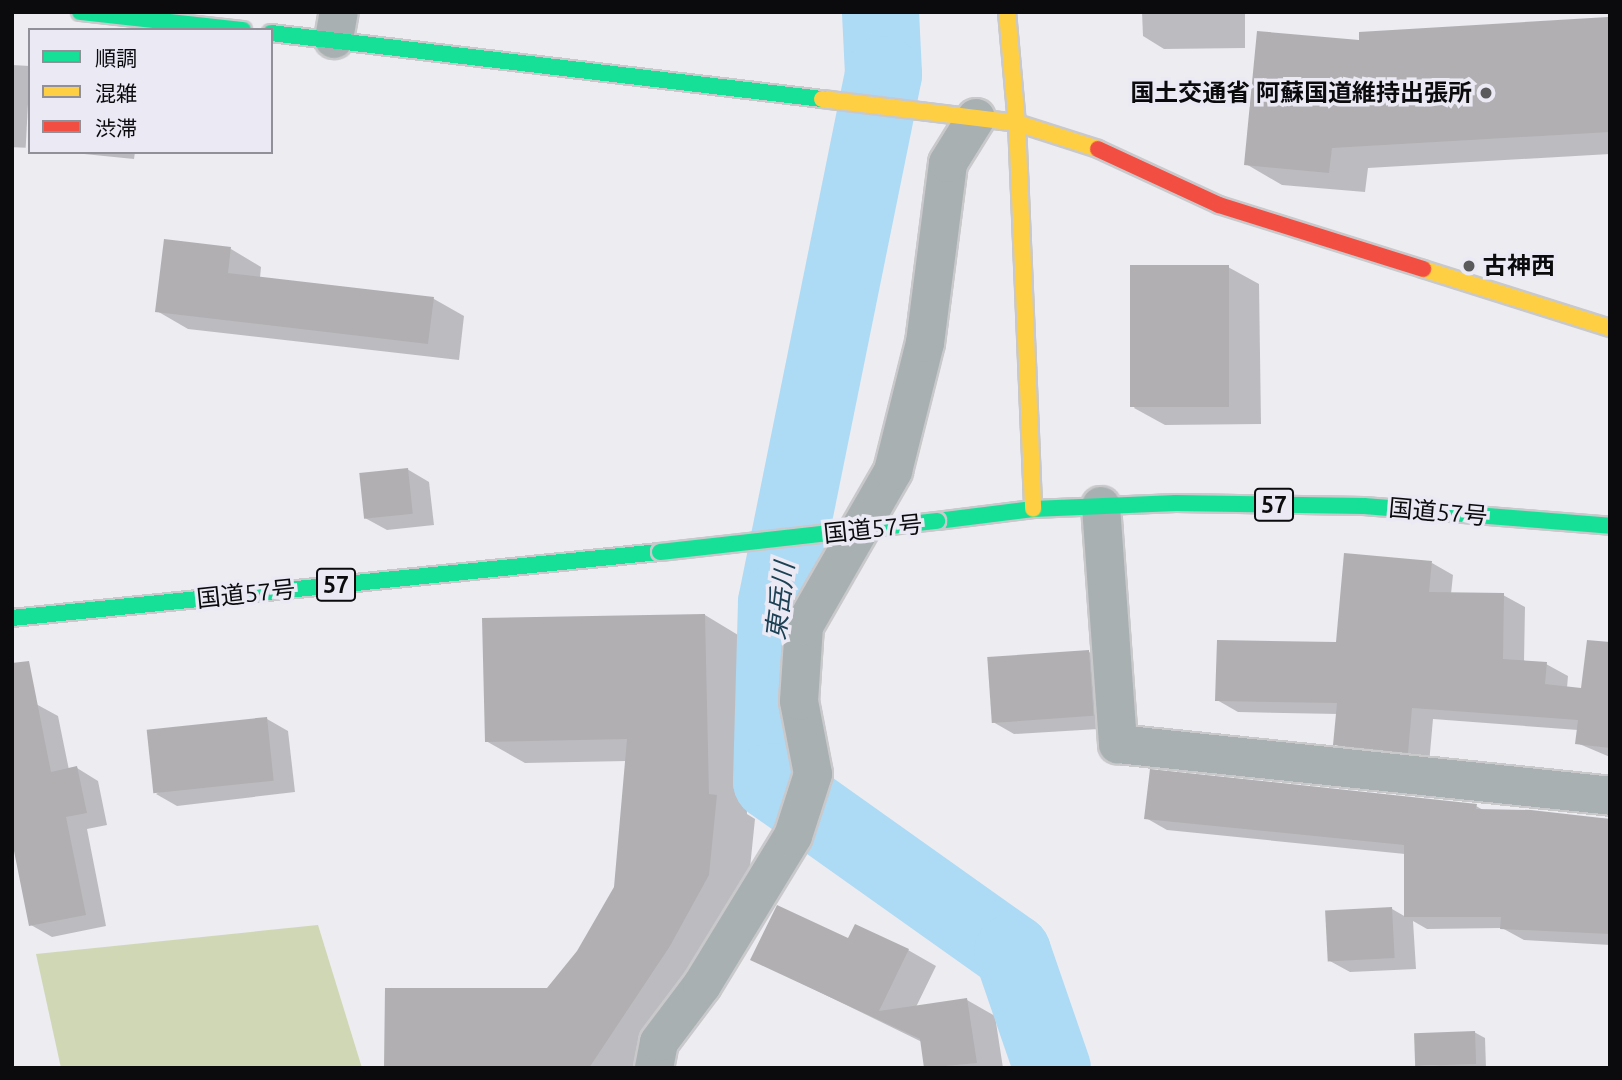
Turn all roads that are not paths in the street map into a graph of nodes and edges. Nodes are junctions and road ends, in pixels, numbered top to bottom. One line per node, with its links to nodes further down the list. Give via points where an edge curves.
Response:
1 (80, 12): 4 (main road)
2 (1007, 12): 7 (main road)
3 (337, 26): 5 (main road); 6 (main road)
4 (225, 28)
5 (273, 33)
6 (960, 116): 7 (main road); 14 (street, via 948,163 925,343 893,471 804,626 799,701 813,774 793,836 702,985 659,1042)
7 (1017, 123): 8 (main road, via 1127,159 1219,205); 10 (main road)
8 (1610, 328)
9 (1101, 506): 10 (main road, 国道57号 / 57); 11 (main road, 国道57号 / 57, via 1364,506); 13 (street, via 1118,744)
10 (1033, 509): 12 (main road, 国道57号 / 57, bridge)
11 (1610, 526)
12 (12, 618)
13 (1610, 796)
14 (654, 1068)

